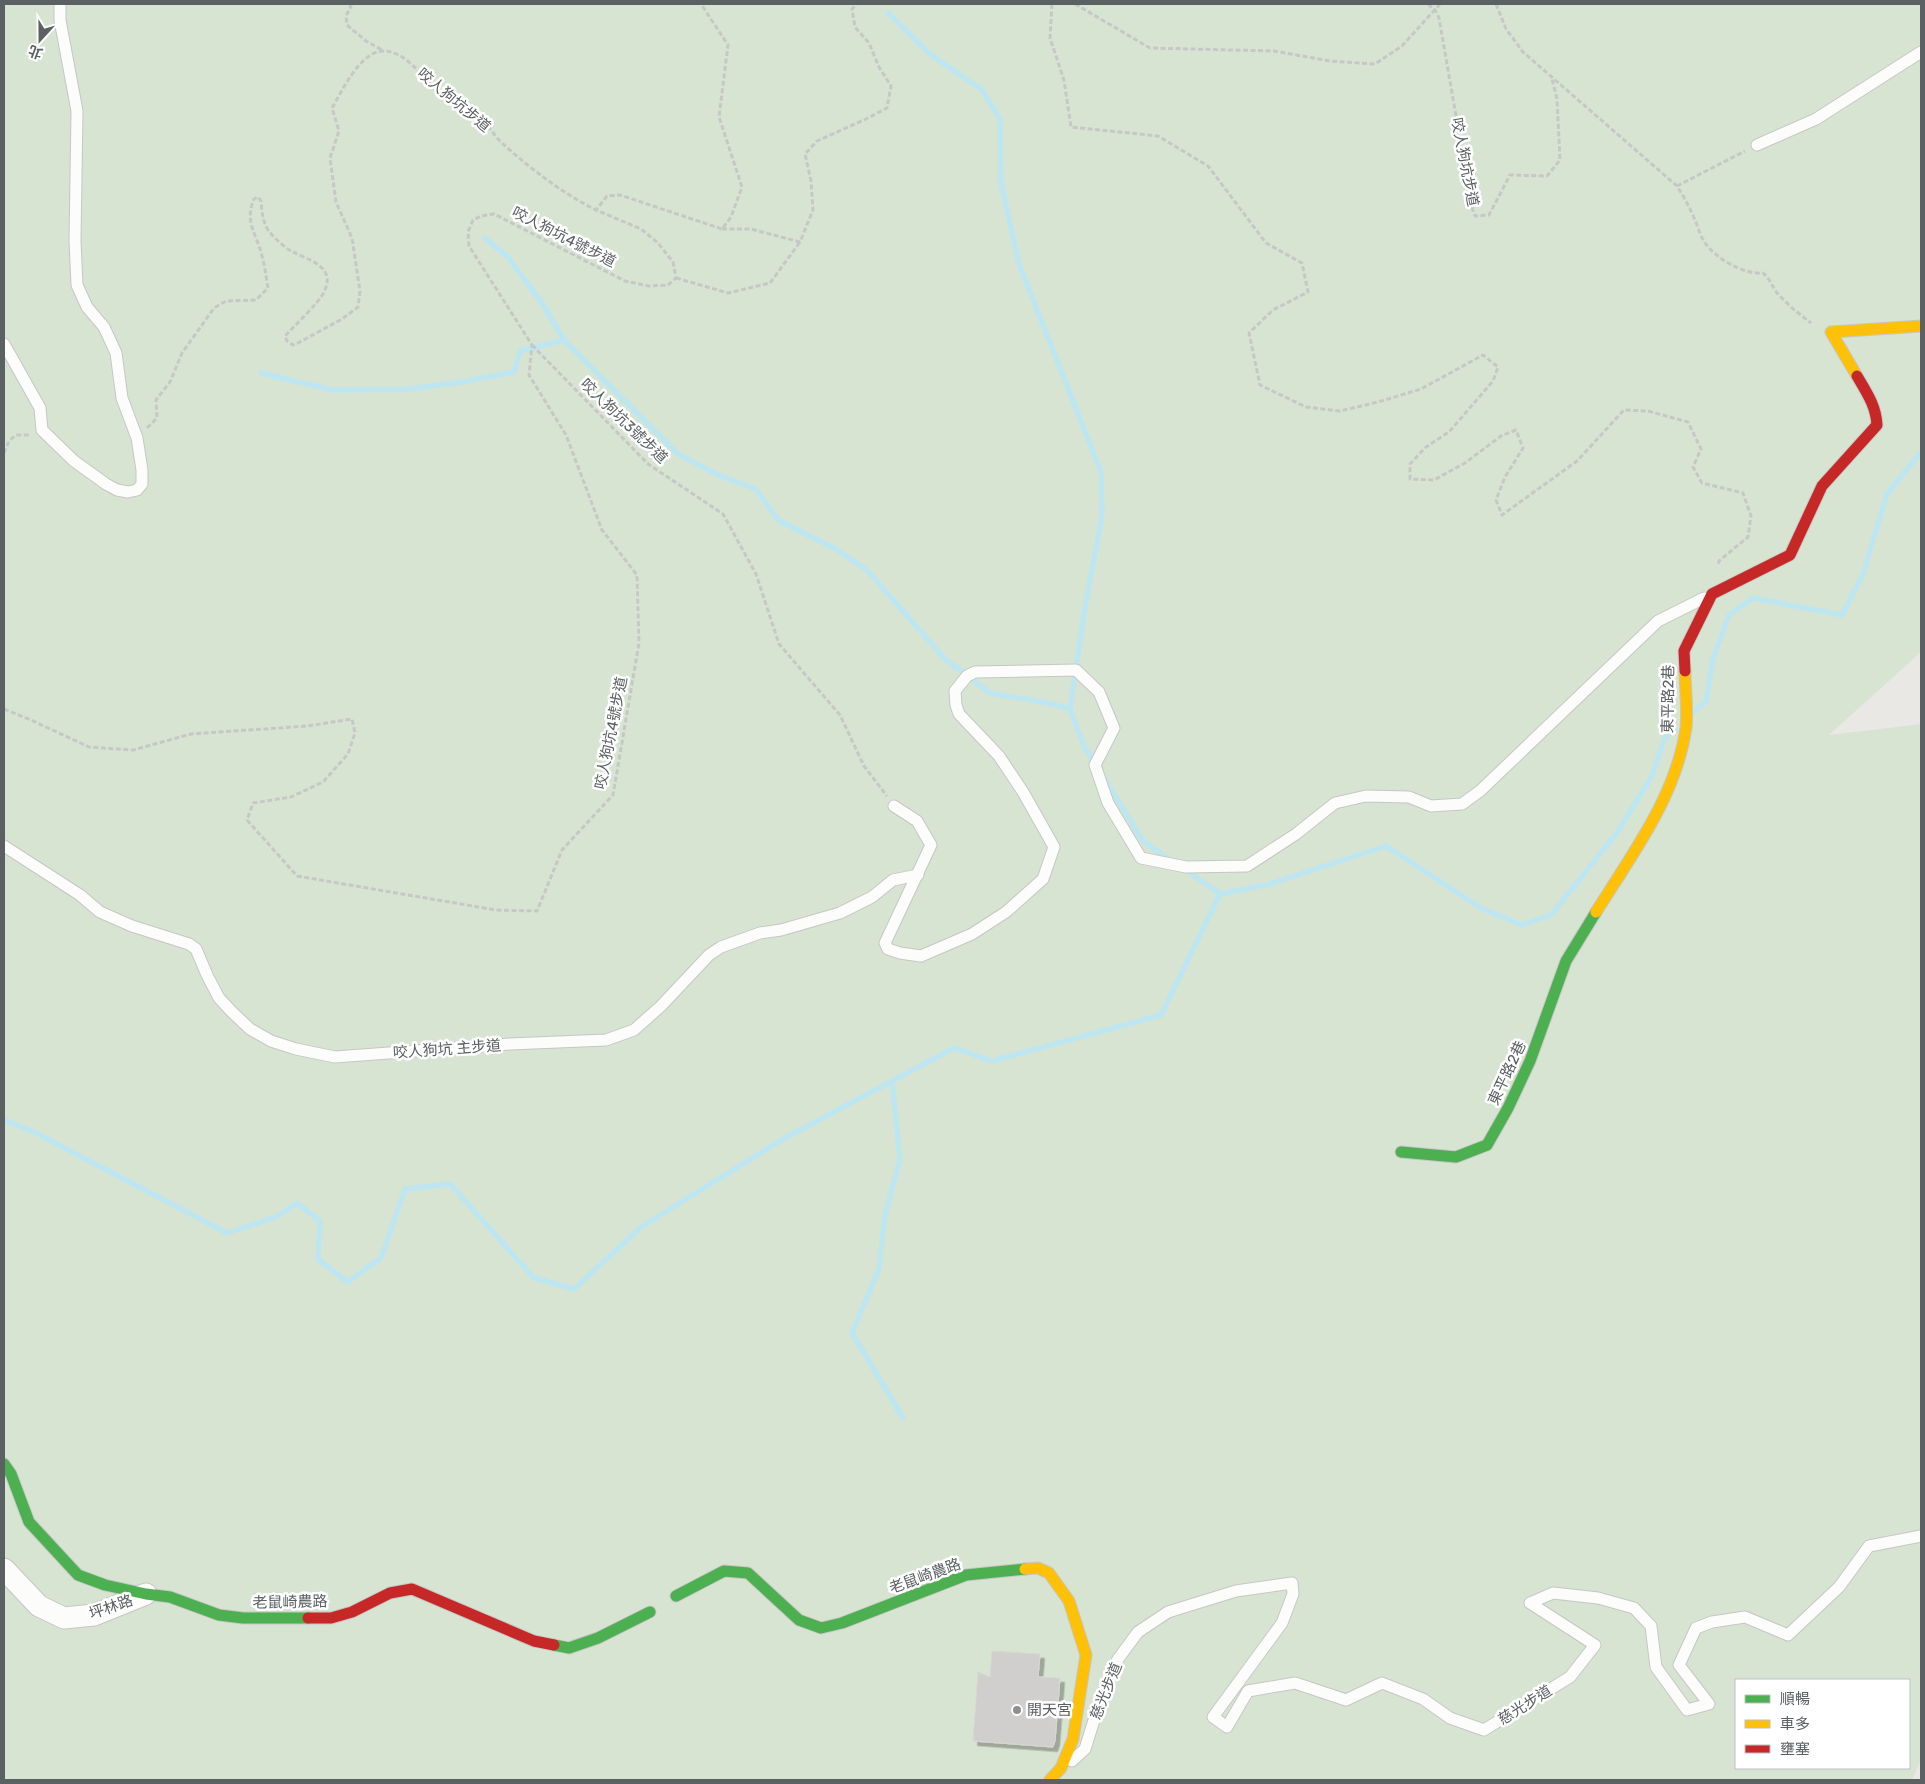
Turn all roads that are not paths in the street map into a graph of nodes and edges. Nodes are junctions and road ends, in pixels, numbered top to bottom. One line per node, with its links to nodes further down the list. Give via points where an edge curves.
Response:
1 (60, 4): 5 (lane, via 60,20 77,111 77,285 87,307 104,327 116,353 122,398 140,456 142,484 136,490 118,490 106,484 42,430 40,408)
2 (1921, 52): 3 (lane, via 1816,119)
3 (1757, 145)
4 (1921, 326): 6 (street, via 1831,332 1873,403 1877,425 1822,486 1790,555)
5 (4, 344)
6 (1712, 594): 9 (lane, via 1658,620 1480,791 1462,804 1431,806 1409,798 1366,796 1336,803 1247,866 1186,867 1141,858 1108,803 1095,765 1114,728 1099,692 1076,670 975,672 955,691 959,714 999,756 1054,847 1043,879 1006,912 972,934 921,956 900,953 888,949 885,944); 10 (street, 東平路2巷, via 1684,651 1686,727 1674,776 1662,806 1566,961 1530,1061 1508,1108 1486,1145 1456,1157)
7 (894, 806): 9 (lane, via 917,821 931,845)
8 (4, 846): 9 (lane, 咬人狗坑 主步道, via 80,895 100,912 196,949 219,998 250,1029 271,1041 335,1057 606,1040 634,1030 721,947 760,933 840,913 872,897 893,880)
9 (918, 875)
10 (1401, 1152)
11 (4, 1464): 14 (street, 老鼠崎農路, via 29,1522 78,1575 105,1586)
12 (1921, 1536): 17 (lane, 慈光步道, via 1869,1546 1839,1587 1788,1636 1745,1617 1696,1628 1678,1665 1709,1704 1687,1710 1656,1667 1651,1626 1634,1608 1598,1598 1554,1593 1530,1602 1595,1644 1570,1678 1484,1730 1450,1718 1423,1699 1382,1683 1346,1700 1295,1683 1248,1691 1227,1727 1214,1717 1282,1623 1293,1594 1292,1583 1236,1592 1168,1612 1138,1632 1118,1659 1084,1749)
13 (4, 1569): 14 (street, 坪林路, via 39,1606 64,1618 94,1615)
14 (146, 1594): 16 (street, 老鼠崎農路, via 170,1597 219,1616 331,1618 352,1612 390,1593 412,1589 534,1641 569,1648 598,1638)
15 (676, 1596): 17 (street, 老鼠崎農路, via 724,1571 748,1573 799,1620 821,1628 842,1623 966,1575 1038,1568 1049,1573 1069,1601 1086,1655 1072,1739)
16 (650, 1612)
17 (1061, 1768): 18 (street, 老鼠崎農路)
18 (1050, 1780)

